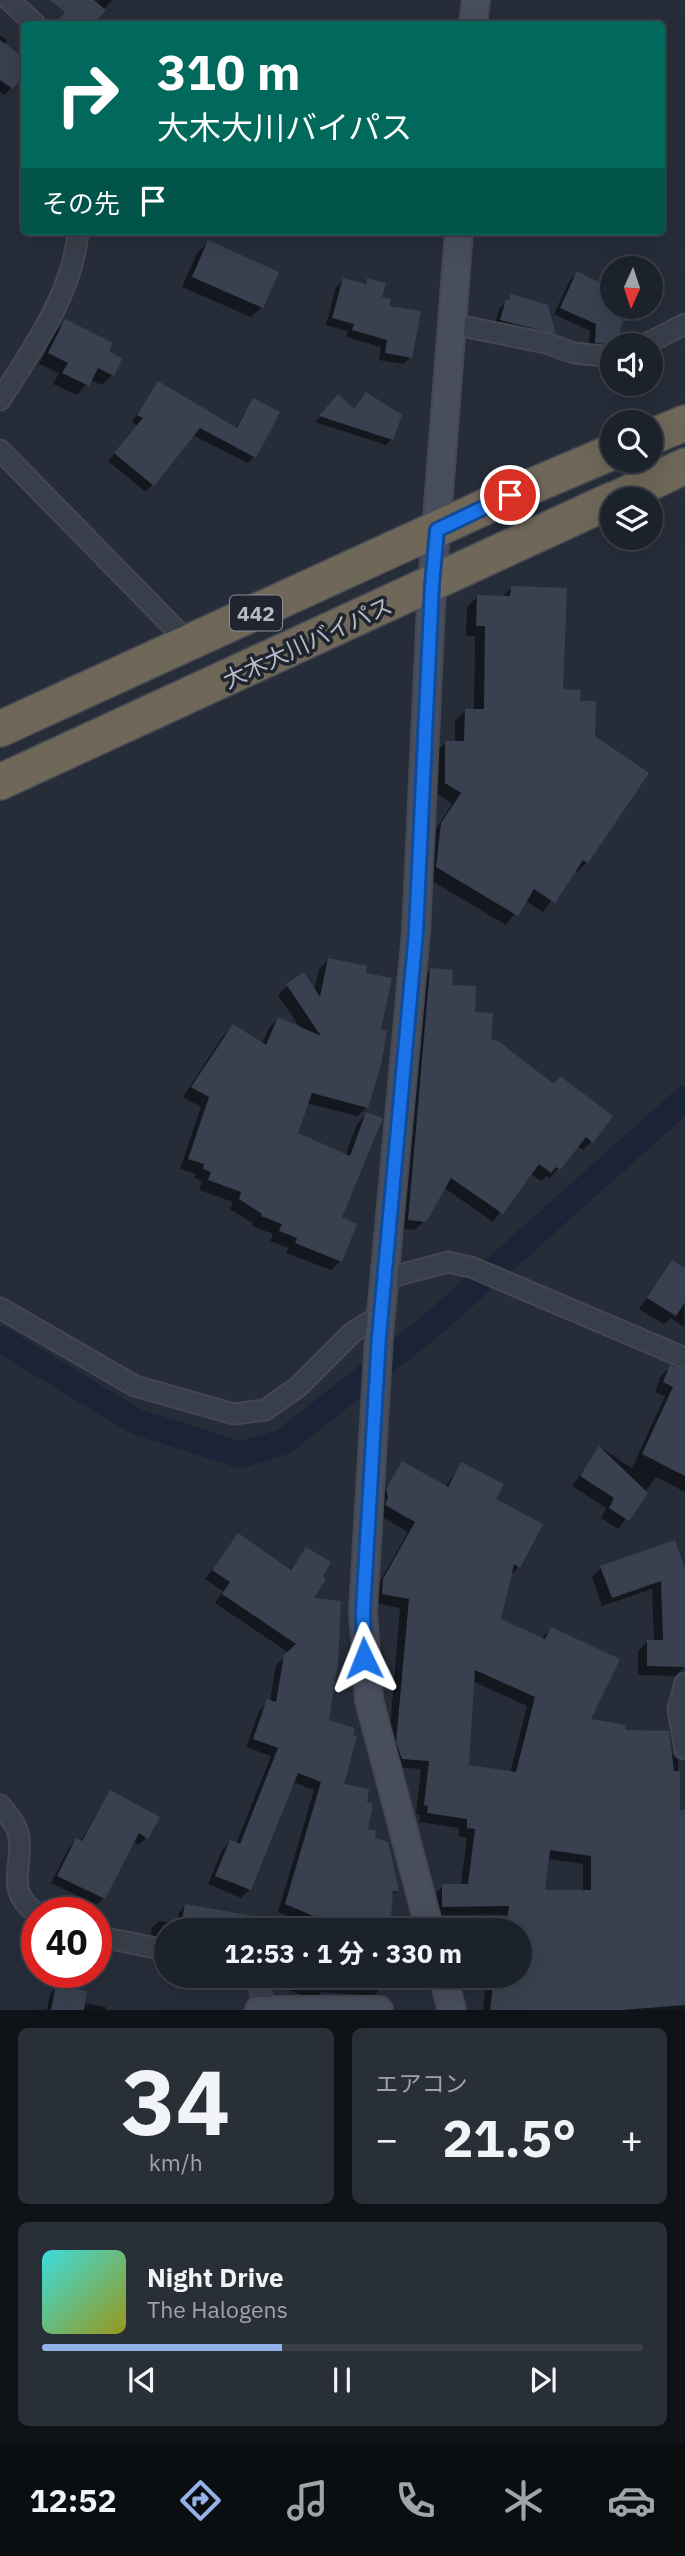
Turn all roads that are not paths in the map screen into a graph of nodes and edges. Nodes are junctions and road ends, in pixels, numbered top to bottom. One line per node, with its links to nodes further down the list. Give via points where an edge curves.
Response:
1 (9, 0): 3 (street)
2 (476, 0): 4 (street)
3 (32, 21)
4 (473, 21)
5 (78, 235): 11 (street, via 62,291)
6 (459, 235): 7 (street)
7 (453, 324): 10 (street); 19 (street)
8 (685, 324): 9 (street)
9 (663, 335)
10 (600, 356)
11 (0, 400)
12 (685, 423): 13 (highway)
13 (663, 432)
14 (0, 450): 21 (street)
15 (600, 457): 19 (highway, 大木大川バイパス / 442)
16 (685, 466): 17 (highway, 大木大川バイパス / 442)
17 (641, 487)
18 (600, 506): 20 (highway, 大木大川バイパス / 442)
19 (437, 530): 20 (street); 21 (highway, 大木大川バイパス / 442)
20 (432, 585): 23 (highway, 大木大川バイパス / 442); 24 (street, via 416,932)
21 (189, 643): 22 (highway, 大木大川バイパス / 442)
22 (0, 729)
23 (0, 782)
24 (384, 1279): 26 (street); 27 (street, via 448,1262 471,1267)
25 (0, 1308): 26 (street, via 135,1386 234,1414 265,1410 298,1387 353,1332)
26 (380, 1326): 32 (street, via 364,1658 369,1700)
27 (685, 1358)
28 (685, 1683): 29 (street, via 678,1709)
29 (685, 1749)
30 (0, 1805): 31 (street, via 14,1822 19,1838 16,1881)
31 (21, 1897)
32 (427, 1918)
33 (112, 1939): 34 (street)
34 (154, 1948)
35 (258, 1988): 37 (street)
36 (446, 1988): 39 (street)
37 (262, 2009): 38 (street)
38 (379, 2010)
39 (452, 2010)

